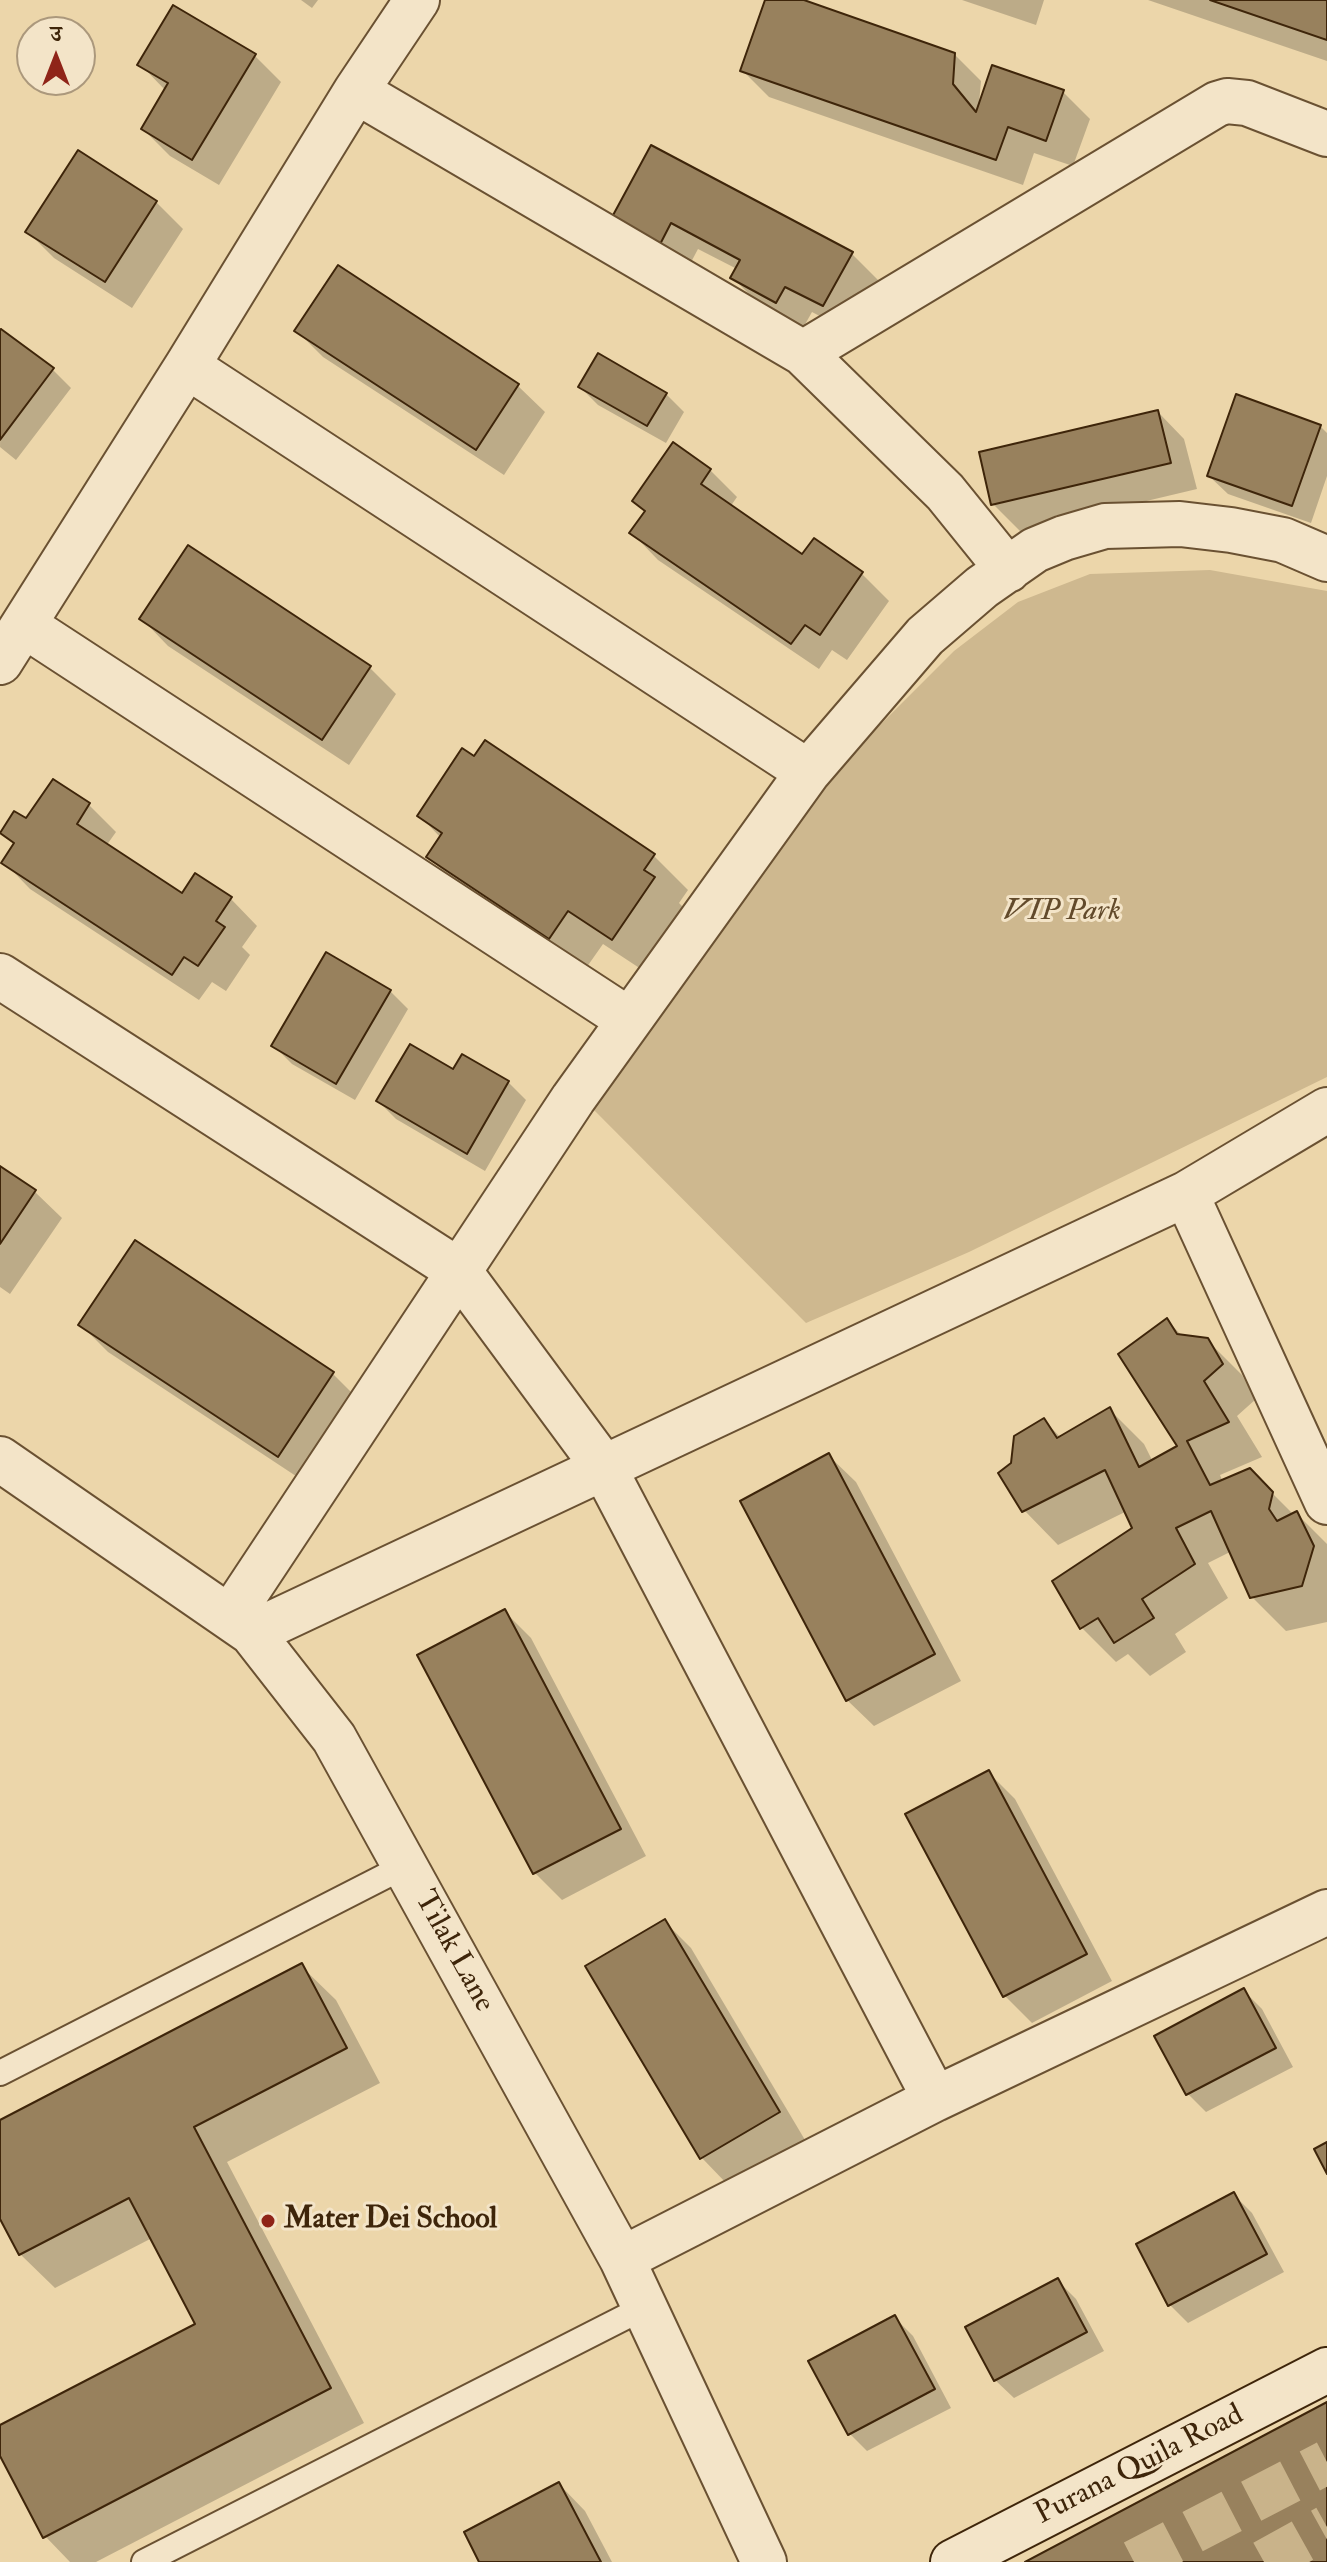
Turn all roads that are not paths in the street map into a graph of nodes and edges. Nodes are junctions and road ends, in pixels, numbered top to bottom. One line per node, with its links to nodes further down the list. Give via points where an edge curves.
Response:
1 (417, 0): 2 (street)
2 (356, 91): 4 (street); 5 (street)
3 (1327, 134): 4 (street, via 1247,103 1217,104)
4 (803, 353): 7 (street, via 945,492)
5 (187, 366): 8 (street); 10 (street)
6 (1327, 559): 7 (street, via 1283,540 1231,530 1180,524 1105,526 1035,550)
7 (1008, 570): 10 (street, via 925,636)
8 (24, 625): 9 (street); 12 (street)
9 (0, 662)
10 (808, 772): 12 (street)
11 (0, 976): 15 (street)
12 (629, 1020): 15 (street)
13 (1327, 1110): 14 (street)
14 (1186, 1194): 17 (street); 18 (street)
15 (459, 1271): 17 (street); 19 (street)
16 (0, 1459): 19 (street, Tilak Lane)
17 (603, 1466): 19 (street); 23 (street)
18 (1327, 1502)
19 (241, 1625): 20 (street, Tilak Lane, via 334,1738)
20 (405, 1866): 22 (lane); 24 (street, Tilak Lane)
21 (1327, 1912): 23 (street)
22 (0, 2073)
23 (935, 2099): 24 (street)
24 (622, 2259): 25 (street, Tilak Lane)
25 (645, 2307): 27 (lane); 28 (street, Tilak Lane)
26 (1327, 2370): 29 (street, Purana Quila Road)
27 (144, 2562)
28 (764, 2562)
29 (953, 2562)

